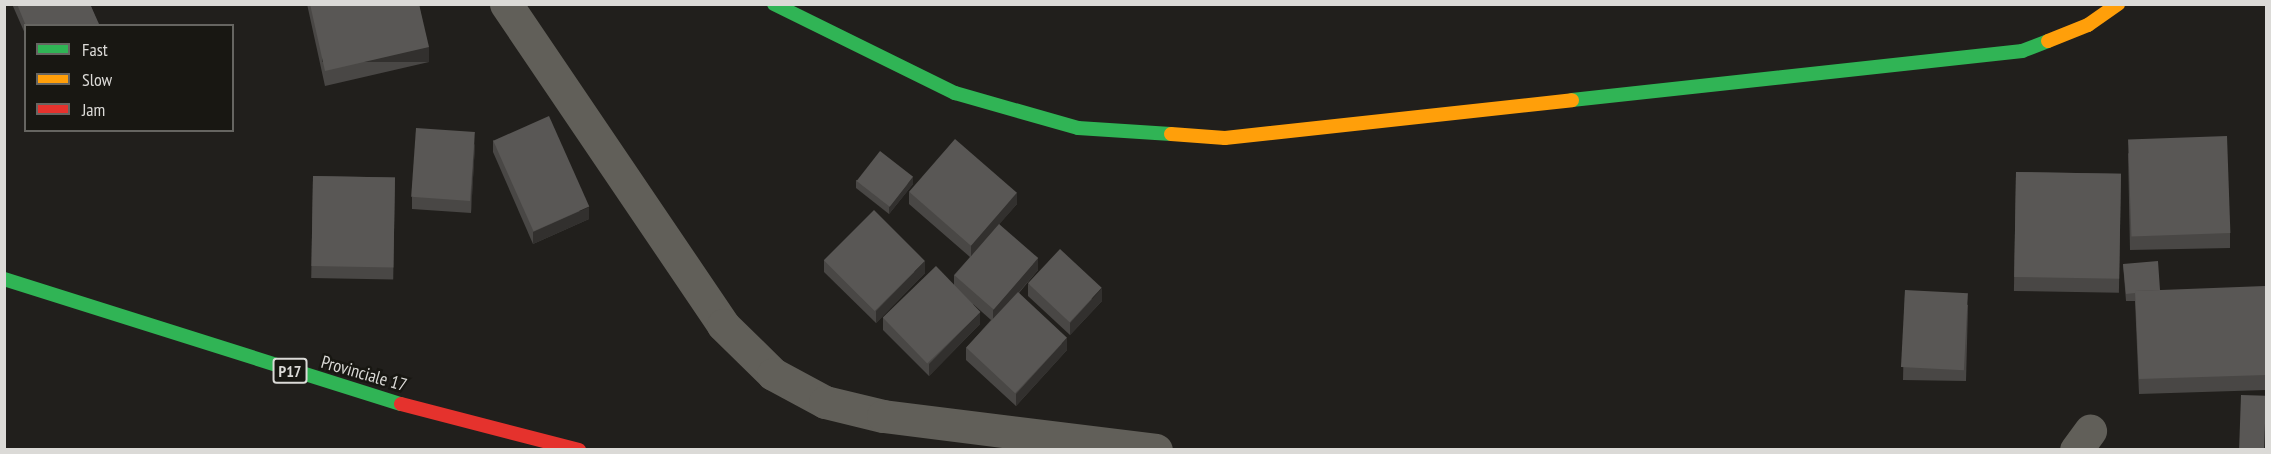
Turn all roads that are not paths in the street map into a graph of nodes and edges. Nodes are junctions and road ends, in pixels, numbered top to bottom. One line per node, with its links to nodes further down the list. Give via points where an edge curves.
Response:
1 (506, 4): 6 (street, via 723,325 773,374 825,402 883,416)
2 (774, 4): 3 (street, via 966,96 1078,128 1225,138 2022,51 2088,25)
3 (2118, 4)
4 (4, 279): 5 (street, Provinciale 17 / P17, via 364,395)
5 (579, 450)
6 (1156, 450)

